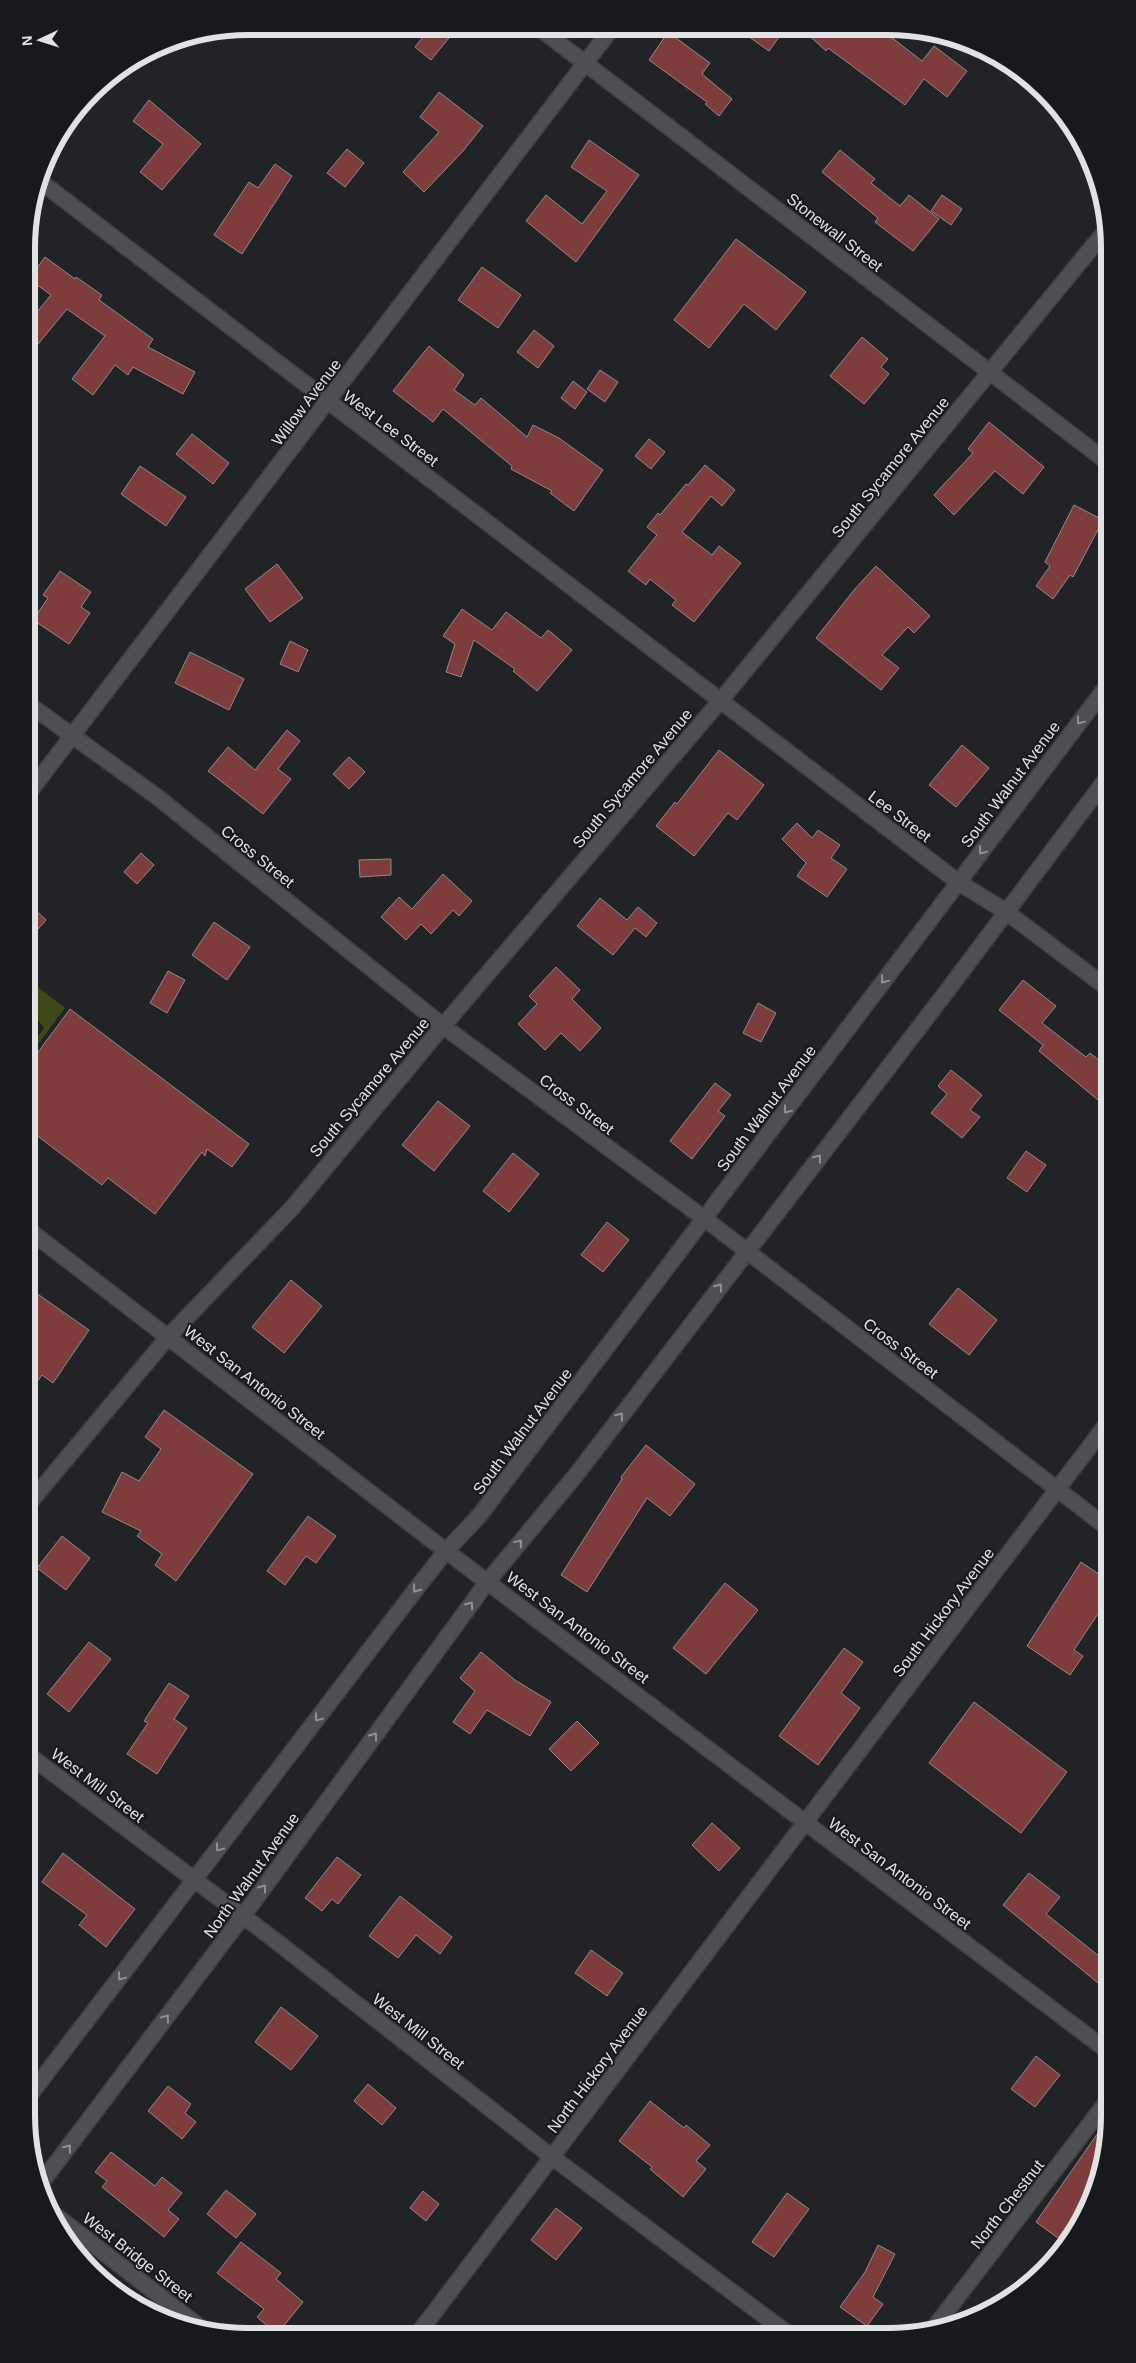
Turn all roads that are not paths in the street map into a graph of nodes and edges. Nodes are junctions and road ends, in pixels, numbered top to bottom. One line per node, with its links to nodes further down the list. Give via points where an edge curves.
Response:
1 (548, 35): 3 (street, Stonewall Street)
2 (607, 35): 3 (street, Willow Avenue)
3 (586, 63): 6 (street, Stonewall Street); 7 (street, Willow Avenue)
4 (44, 185): 7 (street, West Lee Street)
5 (1101, 236): 6 (street, South Sycamore Avenue)
6 (990, 373): 8 (street, Stonewall Street); 10 (street, South Sycamore Avenue)
7 (328, 402): 10 (street, West Lee Street); 12 (street, Willow Avenue)
8 (1101, 457)
9 (1101, 694): 15 (street, South Walnut Avenue, one-way to 15)
10 (721, 700): 15 (street, Lee Street); 18 (street, South Sycamore Avenue)
11 (35, 709): 12 (street, Cross Street)
12 (71, 736): 13 (street, Willow Avenue); 18 (street, Cross Street, via 156,796)
13 (35, 784)
14 (1101, 786): 16 (street)
15 (958, 882): 16 (street, Lee Street); 19 (street, South Walnut Avenue, one-way to 19)
16 (1005, 910): 17 (street, Lee Street); 21 (street, one-way to 16, via 944,995)
17 (1101, 983)
18 (443, 1026): 19 (street, Cross Street); 22 (street, South Sycamore Avenue, via 293,1207)
19 (705, 1219): 21 (street, Cross Street); 27 (street, South Walnut Avenue, via 479,1516)
20 (35, 1235): 22 (street, West San Antonio Street)
21 (746, 1252): 24 (street, Cross Street); 28 (street, one-way to 21, via 576,1475)
22 (168, 1337): 25 (street, South Sycamore Avenue); 27 (street, West San Antonio Street)
23 (1101, 1433): 24 (street, South Hickory Avenue)
24 (1057, 1490): 26 (street, Cross Street); 30 (street, South Hickory Avenue)
25 (35, 1497)
26 (1101, 1524)
27 (446, 1551): 28 (street, West San Antonio Street); 31 (street, one-way to 31)
28 (488, 1581): 30 (street, West San Antonio Street); 32 (street, North Walnut Avenue, one-way to 28)
29 (35, 1760): 31 (street, West Mill Street)
30 (806, 1824): 33 (street, West San Antonio Street); 36 (street, North Hickory Avenue)
31 (195, 1879): 32 (street, West Mill Street); 34 (street, one-way to 34)
32 (243, 1916): 36 (street, West Mill Street); 37 (street, North Walnut Avenue, one-way to 32)
33 (1101, 2046)
34 (35, 2088)
35 (1101, 2109): 40 (street, North Chestnut)
36 (552, 2157): 41 (street, North Hickory Avenue); 42 (street, West Mill Street)
37 (45, 2178)
38 (65, 2223): 39 (street, West Bridge Street)
39 (191, 2321)
40 (938, 2322)
41 (422, 2328)
42 (780, 2328)

